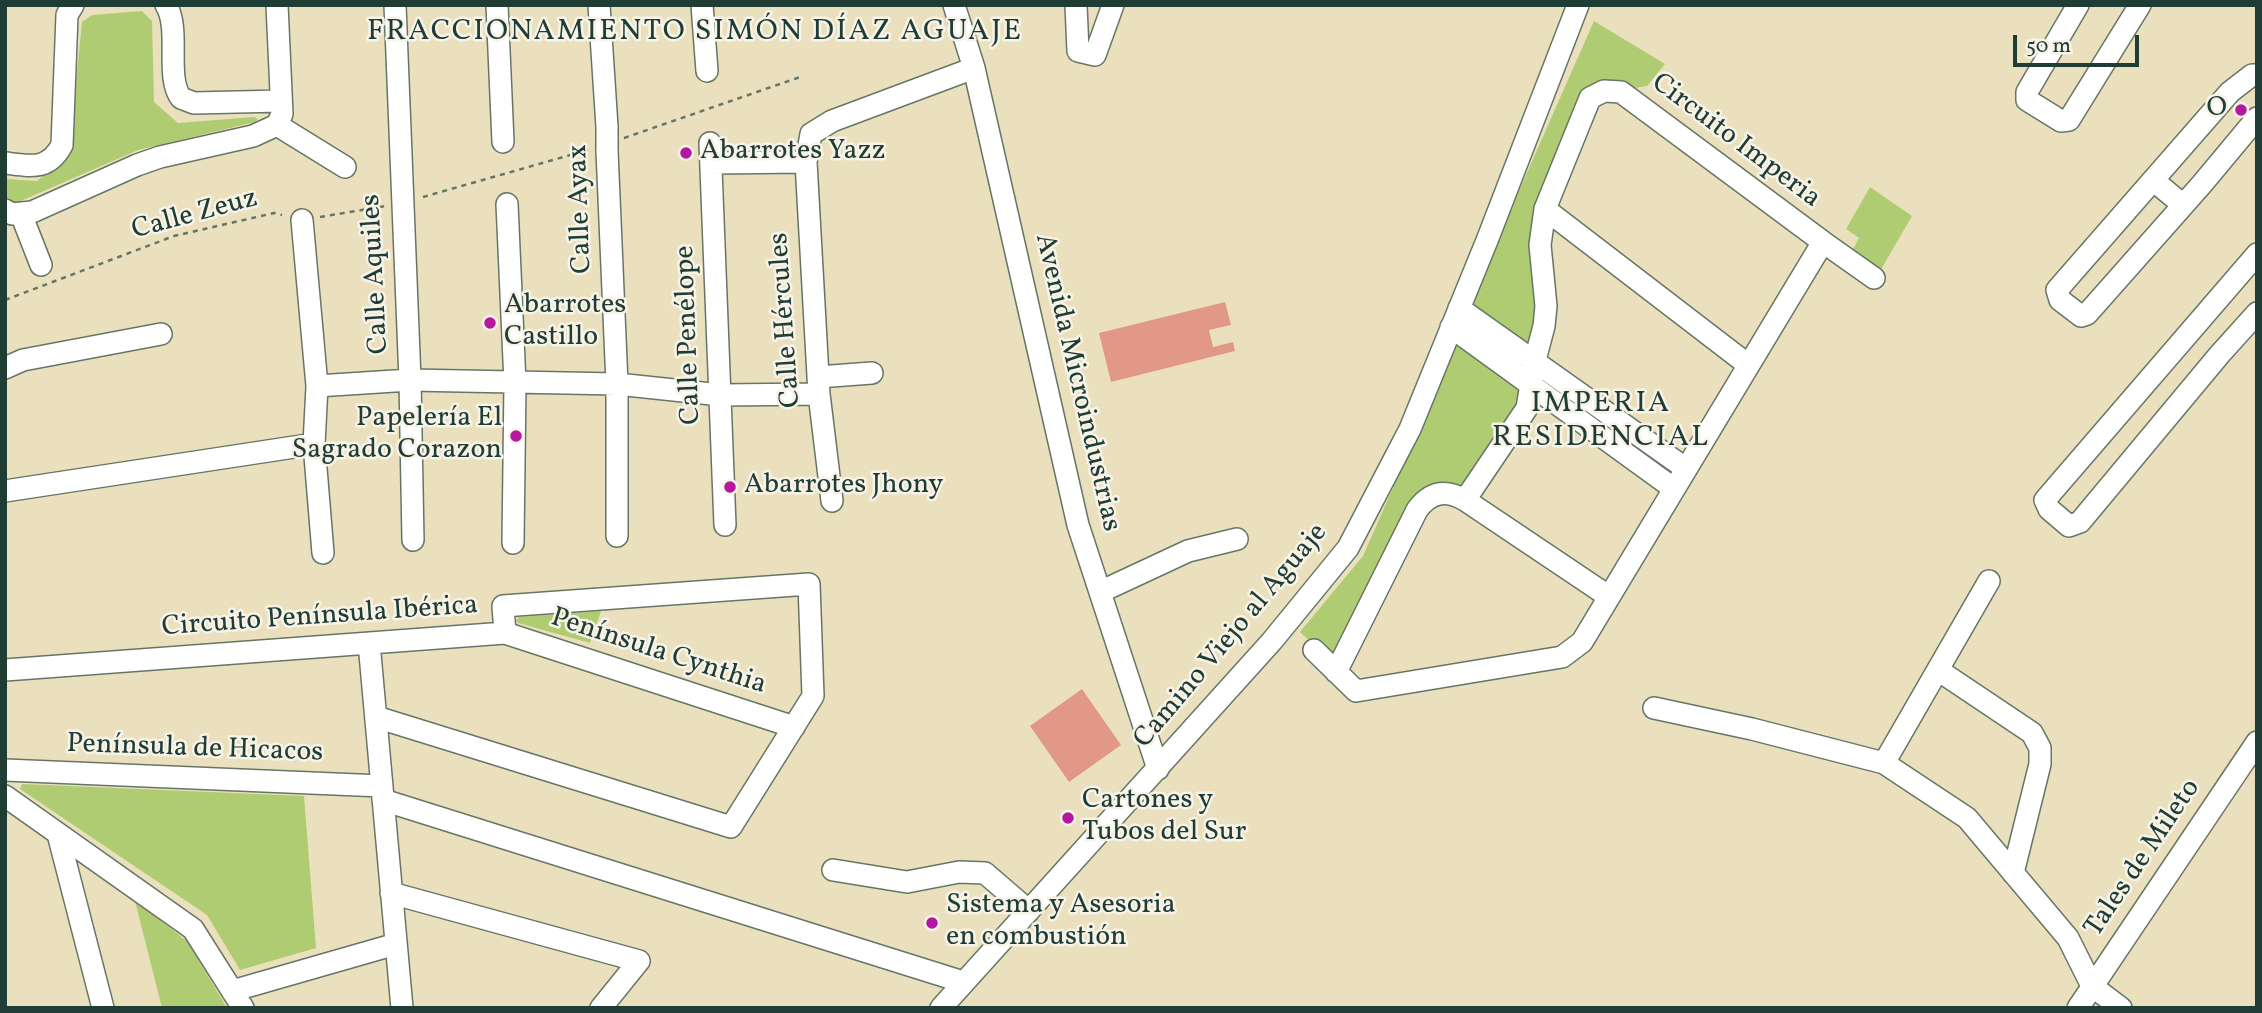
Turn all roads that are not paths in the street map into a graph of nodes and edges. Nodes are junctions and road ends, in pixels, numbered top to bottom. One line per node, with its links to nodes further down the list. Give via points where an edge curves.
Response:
1 (73, 5): 22 (street, via 67,15 62,145 54,159 34,167)
2 (166, 5): 17 (street, via 181,98 194,103)
3 (276, 5): 17 (street)
4 (395, 5): 43 (street, Calle Aquiles)
5 (497, 5): 20 (street)
6 (599, 5): 45 (street, Calle Ayax, bridge)
7 (702, 5): 15 (street)
8 (954, 5): 14 (street, Avenida Microindustrias)
9 (1076, 5): 10 (street, via 1078,51 1095,55)
10 (1113, 5)
11 (1578, 5): 35 (street, Camino Viejo al Aguaje)
12 (2078, 5): 13 (street, via 2026,92 2028,100 2060,121 2069,120)
13 (2140, 5)
14 (974, 68): 21 (street, Calle Hércules, via 832,121 811,134); 64 (street, Avenida Microindustrias, via 1078,525)
15 (707, 71)
16 (2257, 75): 24 (street, via 2230,92)
17 (281, 101): 19 (street)
18 (2257, 118): 26 (street)
19 (277, 125): 23 (street); 28 (street, via 253,136 160,157 32,212)
20 (503, 142)
21 (806, 162): 46 (street, Calle Hércules); 49 (street, Calle Penélope, via 710,153)
22 (5, 163)
23 (345, 167)
24 (2153, 180): 26 (street); 26 (street, via 2057,290 2060,300 2081,316 2087,314)
25 (507, 204): 44 (street)
26 (2183, 205)
27 (1545, 209): 30 (street, Circuito Imperia, via 1590,98 1604,91 1621,92); 38 (street, Circuito Imperia, via 1540,245 1546,306); 39 (street)
28 (13, 212): 32 (street)
29 (302, 220): 47 (street)
30 (1823, 242): 33 (street); 39 (street, Circuito Imperia)
31 (2257, 254): 42 (street)
32 (41, 265)
33 (1874, 278)
34 (2257, 313): 50 (street)
35 (1455, 317): 36 (street); 77 (street, Camino Viejo al Aguaje, via 1410,429 1349,548)
36 (1475, 332): 38 (street); 48 (street)
37 (161, 334): 40 (street, via 23,360)
38 (1535, 360): 48 (street, Circuito Imperia); 52 (street)
39 (1747, 364): 52 (street, Circuito Imperia)
40 (5, 368)
41 (872, 373): 46 (street)
42 (2150, 379): 50 (street); 50 (street, via 2045,500 2049,509 2069,526 2080,522)
43 (410, 380): 44 (street); 47 (street); 60 (street, Calle Aquiles)
44 (515, 383): 45 (street); 61 (street)
45 (617, 384): 49 (street); 58 (street, Calle Ayax)
46 (818, 385): 49 (street); 56 (street, Calle Hércules)
47 (317, 386): 51 (street)
48 (1532, 387): 53 (street); 55 (street, Circuito Imperia, via 1527,408)
49 (721, 395): 57 (street, Calle Penélope)
50 (2178, 404)
51 (314, 444): 54 (street); 62 (street)
52 (1685, 468): 53 (street, Circuito Imperia)
53 (1674, 488): 65 (street, Circuito Imperia)
54 (5, 491)
55 (1465, 500): 65 (street); 71 (street, via 1441,493 1425,499)
56 (832, 502)
57 (725, 524)
58 (617, 536)
59 (1237, 539): 64 (street, via 1188,551)
60 (413, 540)
61 (513, 543)
62 (323, 553)
63 (1989, 581): 70 (street)
64 (1100, 592): 77 (street, Avenida Microindustrias)
65 (1608, 596): 71 (street, Circuito Imperia, via 1582,642 1562,657 1356,691)
66 (505, 633): 67 (street, Circuito Península Ibérica); 74 (street, Península Cynthia); 74 (street, Circuito Península Ibérica, via 503,606 809,583 813,696)
67 (369, 643): 69 (street, Circuito Península Ibérica); 73 (street)
68 (1314, 650): 71 (street, Circuito Imperia)
69 (5, 670)
70 (1938, 670): 76 (street); 83 (street, via 2032,733 2040,748)
71 (1336, 672)
72 (1654, 708): 76 (street)
73 (376, 717): 74 (street, Circuito Península Ibérica, via 731,827); 79 (street)
74 (794, 727)
75 (2257, 742): 88 (street, Tales de Mileto)
76 (1884, 763): 83 (street, via 1967,818)
77 (1158, 769): 85 (street, Camino Viejo al Aguaje)
78 (5, 770): 79 (street, Península de Hicacos)
79 (382, 793): 84 (street); 87 (street, Península de Hicacos)
80 (5, 796): 81 (street)
81 (58, 834): 89 (street, via 193,929); 90 (street)
82 (834, 870): 85 (street, via 906,882 959,872 985,873)
83 (2013, 873): 88 (street, via 2068,939)
84 (391, 893): 86 (street); 92 (street, via 639,961)
85 (1030, 911): 87 (street, Camino Viejo al Aguaje)
86 (396, 944): 89 (street); 91 (street)
87 (963, 982): 93 (street, Camino Viejo al Aguaje)
88 (2092, 986): 94 (street, Tales de Mileto); 95 (street)
89 (237, 999)
90 (103, 1008)
91 (402, 1008)
92 (601, 1008)
93 (941, 1008)
94 (2078, 1008)
95 (2121, 1008)

